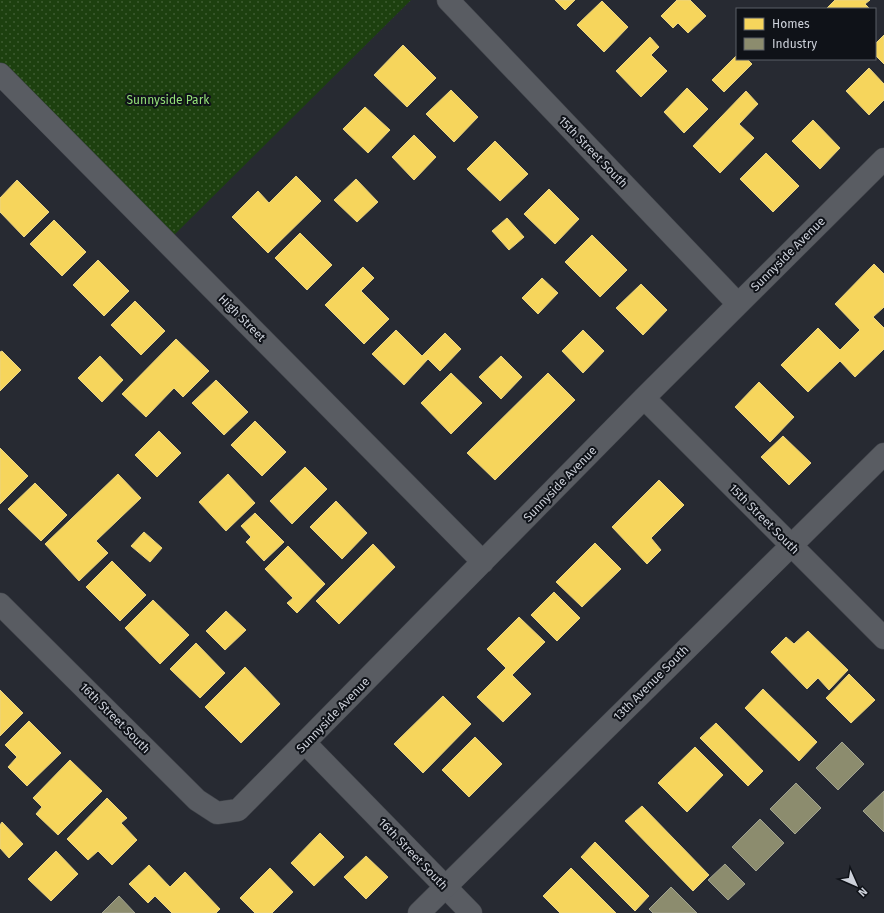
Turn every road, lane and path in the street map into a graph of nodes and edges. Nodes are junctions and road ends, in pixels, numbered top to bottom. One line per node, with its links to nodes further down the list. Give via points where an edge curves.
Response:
1 (448, 0): 4 (street, 15th Street South)
2 (0, 74): 8 (street, High Street)
3 (884, 160): 4 (street, Sunnyside Avenue)
4 (738, 304): 5 (street, Sunnyside Avenue)
5 (644, 398): 7 (street, 15th Street South); 8 (street, Sunnyside Avenue)
6 (884, 454): 7 (street, 13th Avenue South)
7 (790, 546): 10 (street, 15th Street South); 13 (street, 13th Avenue South)
8 (483, 562): 11 (street, Sunnyside Avenue)
9 (0, 604): 12 (street, 16th Street South, via 197,800 217,814)
10 (884, 638)
11 (305, 744): 12 (street, Sunnyside Avenue); 13 (street, 16th Street South)
12 (238, 810)
13 (445, 887): 14 (street, 13th Avenue South); 15 (street, 16th Street South)
14 (418, 913)
15 (471, 913)

